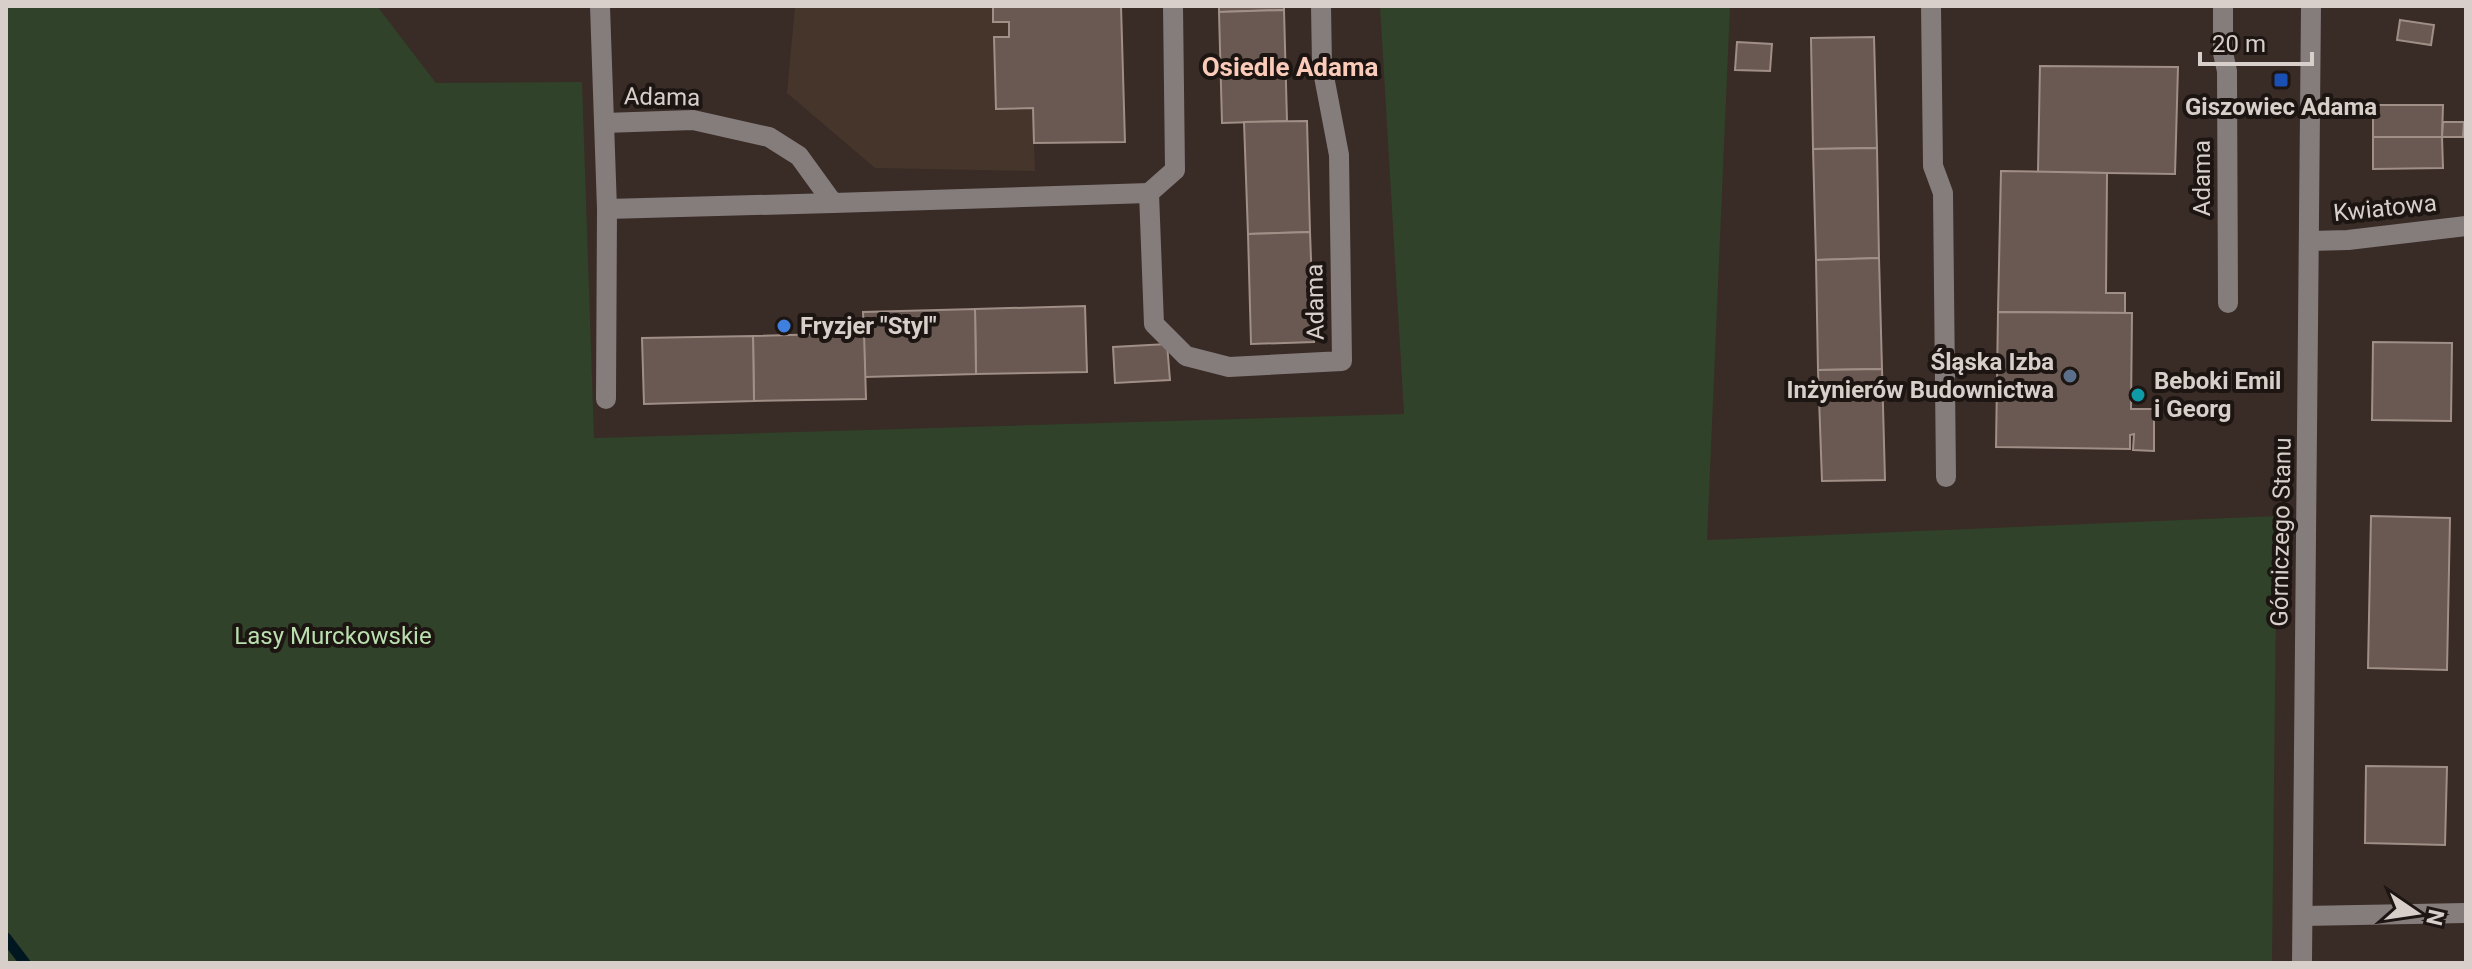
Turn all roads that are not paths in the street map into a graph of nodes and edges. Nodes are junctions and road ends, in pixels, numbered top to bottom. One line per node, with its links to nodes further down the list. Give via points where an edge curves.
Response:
1 (600, 6): 7 (street, Adama)
2 (1173, 6): 8 (street, via 1175,170)
3 (1321, 6): 8 (street, Adama, via 1322,66 1339,155 1342,361 1229,367 1186,356 1154,324)
4 (1931, 6): 15 (street, via 1933,166 1943,193)
5 (2223, 6): 13 (street, Adama)
6 (2311, 6): 12 (street, Górniczego Stanu)
7 (604, 123): 9 (street, Adama, via 693,120 769,137 799,156); 10 (street, Adama)
8 (1149, 193): 9 (street)
9 (833, 203): 10 (street)
10 (607, 209): 14 (street, Adama)
11 (2466, 226): 12 (street, Kwiatowa)
12 (2310, 241): 17 (street, Górniczego Stanu)
13 (2228, 303)
14 (606, 399)
15 (1946, 477)
16 (2466, 913): 17 (street)
17 (2303, 916): 18 (street, Górniczego Stanu)
18 (2302, 963)

